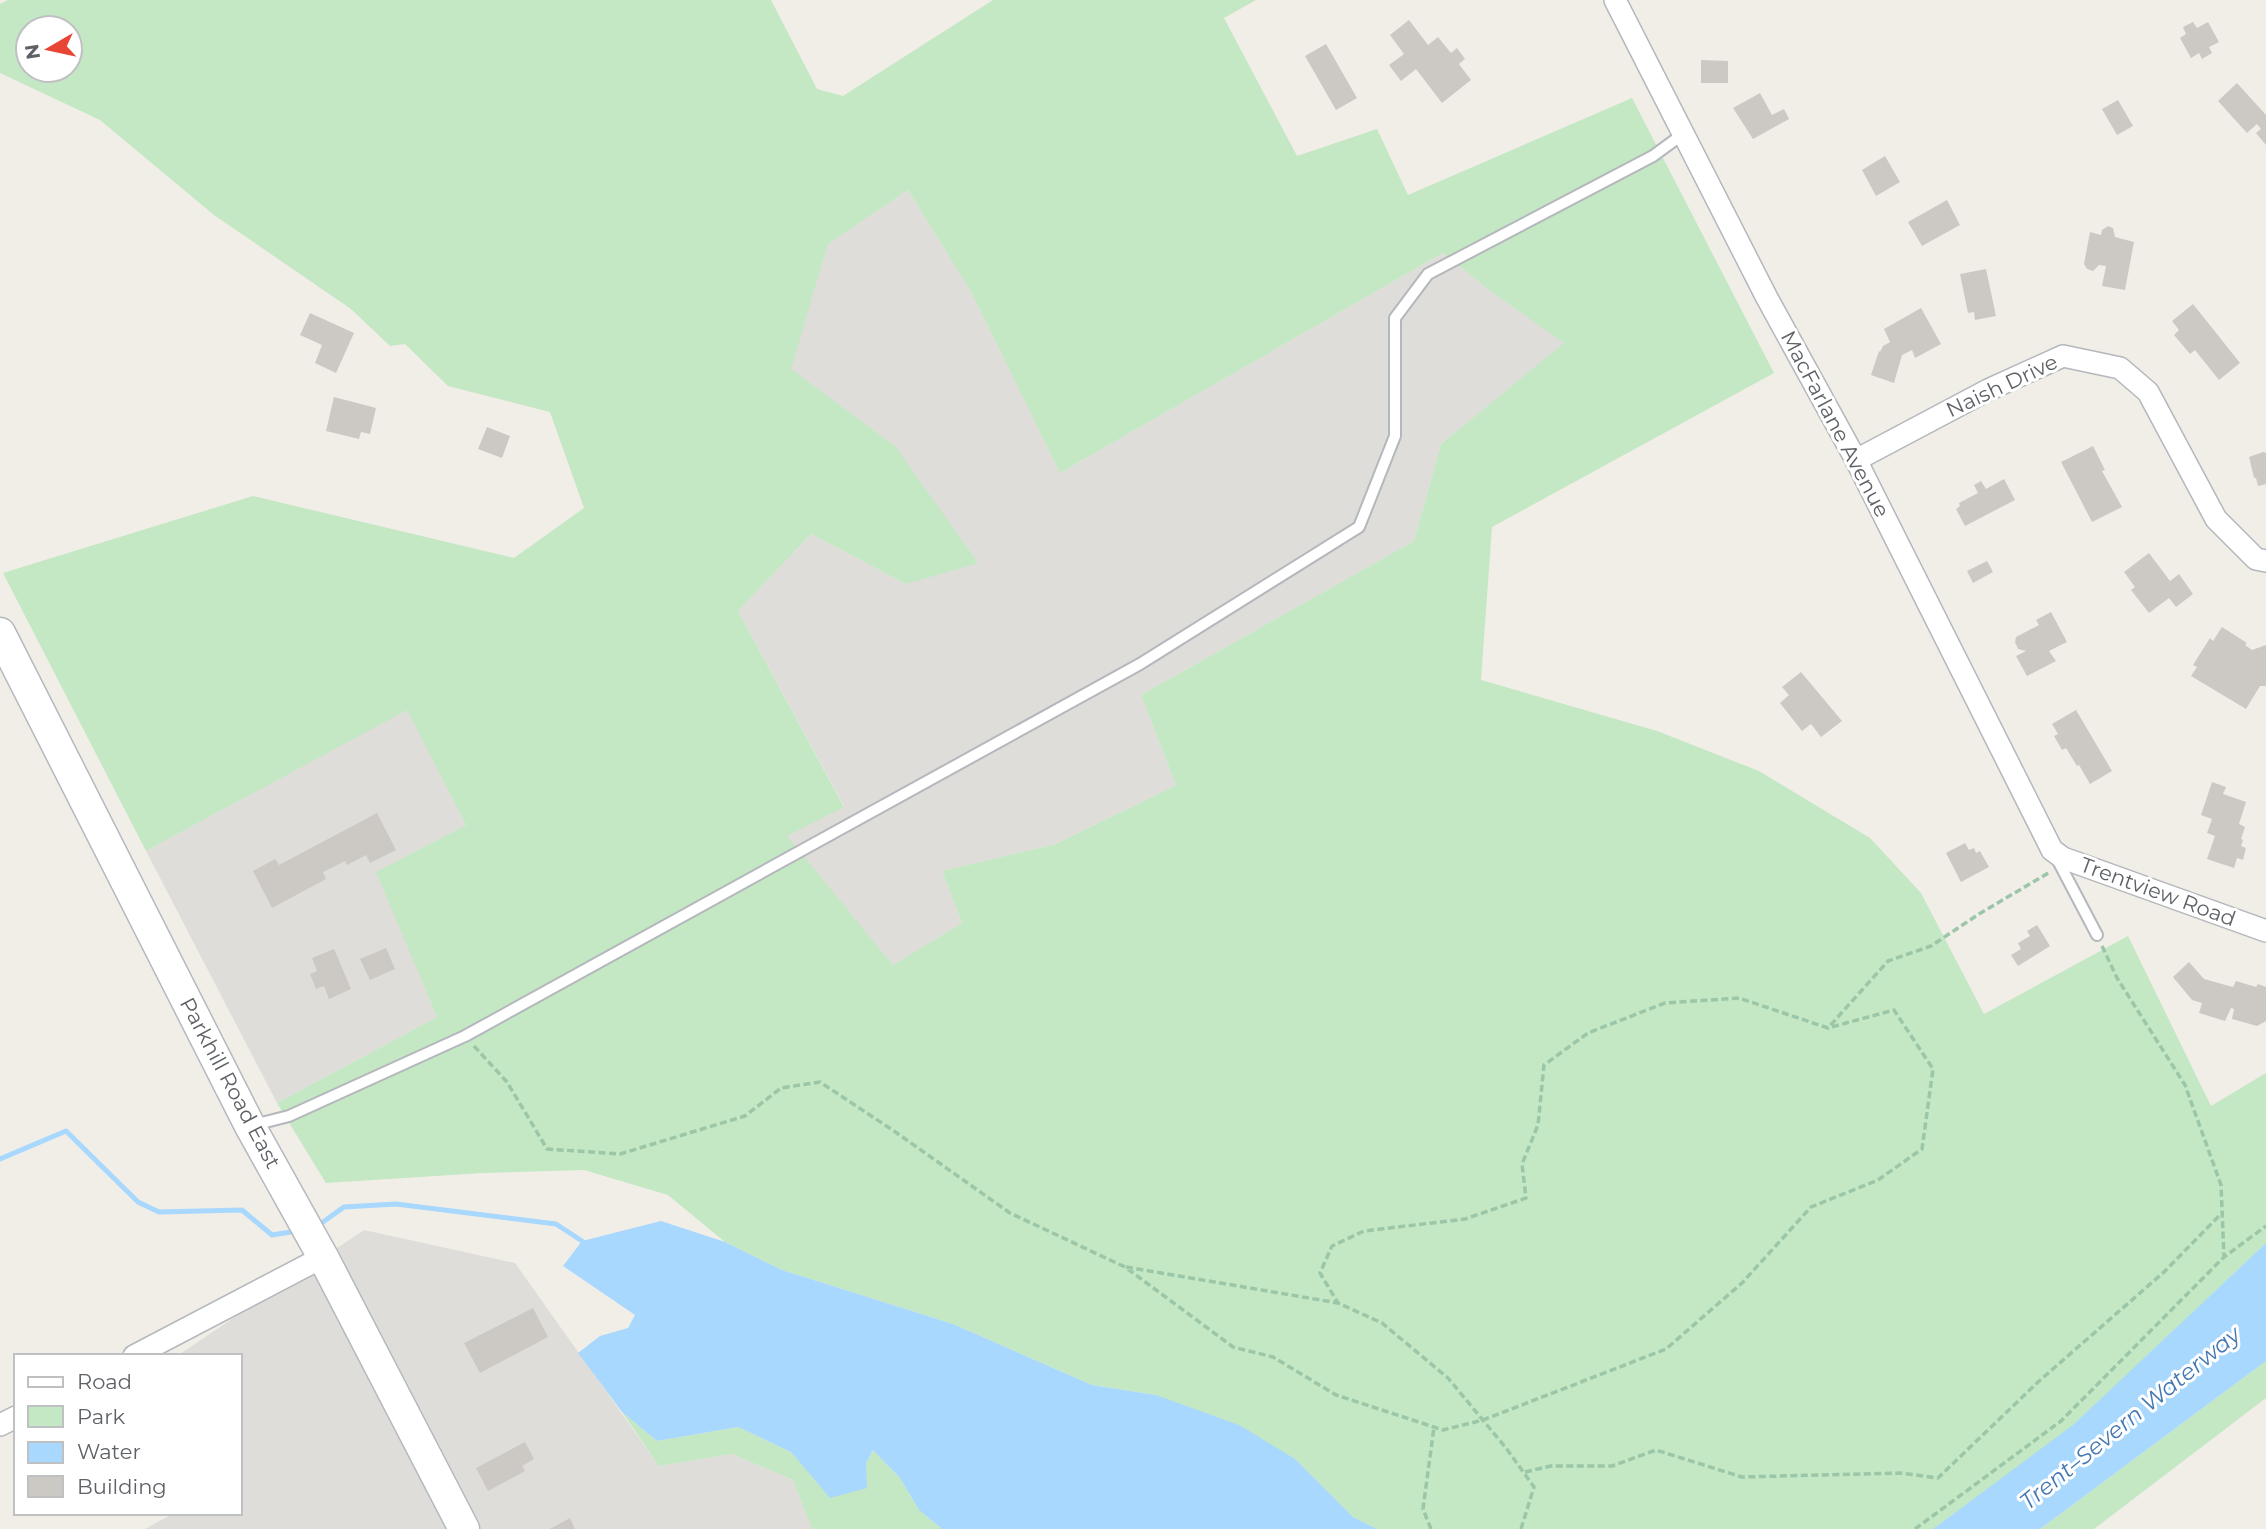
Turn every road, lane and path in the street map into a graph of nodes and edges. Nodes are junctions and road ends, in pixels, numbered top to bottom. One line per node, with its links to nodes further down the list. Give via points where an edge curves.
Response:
1 (1615, 0): 2 (street, MacFarlane Avenue)
2 (1683, 134): 3 (street, MacFarlane Avenue); 10 (lane, via 1653,156 1428,274 1395,318 1395,436 1359,527 1140,664)
3 (1856, 460): 4 (street, Naish Drive, via 2063,356 2120,368 2148,391 2216,519 2256,559); 6 (street, MacFarlane Avenue)
4 (2266, 561)
5 (0, 634): 11 (main road, Parkhill Road East)
6 (2057, 858): 7 (street, Trentview Road); 8 (lane); 9 (path, via 1931,946 1888,961)
7 (2266, 931)
8 (2097, 935): 12 (path, via 2117,978 2185,1085 2221,1185)
9 (1828, 1028): 17 (path, via 1739,998 1665,1003 1588,1033 1544,1065 1538,1125 1522,1164 1527,1198 1465,1219 1364,1230 1332,1246 1320,1273); 19 (path, via 1894,1010 1933,1069 1922,1149 1878,1180 1811,1207 1742,1283 1666,1349)
10 (464, 1036): 11 (lane, via 289,1116); 16 (path, via 507,1082 547,1149 620,1154 745,1116 781,1088 820,1082 1010,1213)
11 (250, 1126): 14 (main road, Parkhill Road East)
12 (2222, 1213): 15 (path); 21 (path, via 2164,1272 2038,1382 1938,1478 1901,1474 1742,1477 1656,1450 1612,1466 1551,1466)
13 (2266, 1226): 15 (path)
14 (323, 1257): 18 (street); 22 (main road, Parkhill Road East)
15 (2224, 1257): 25 (path, via 2061,1422)
16 (1125, 1267): 17 (path); 20 (path, via 1233,1348 1273,1357 1336,1395)
17 (1338, 1303): 19 (path, via 1382,1323 1448,1378)
18 (138, 1354)
19 (1483, 1420): 20 (path, via 1443,1430); 21 (path)
20 (1434, 1427): 23 (path, via 1423,1509)
21 (1524, 1472): 24 (path, via 1534,1486)
22 (464, 1529)
23 (1431, 1529)
24 (1521, 1529)
25 (1915, 1529)

